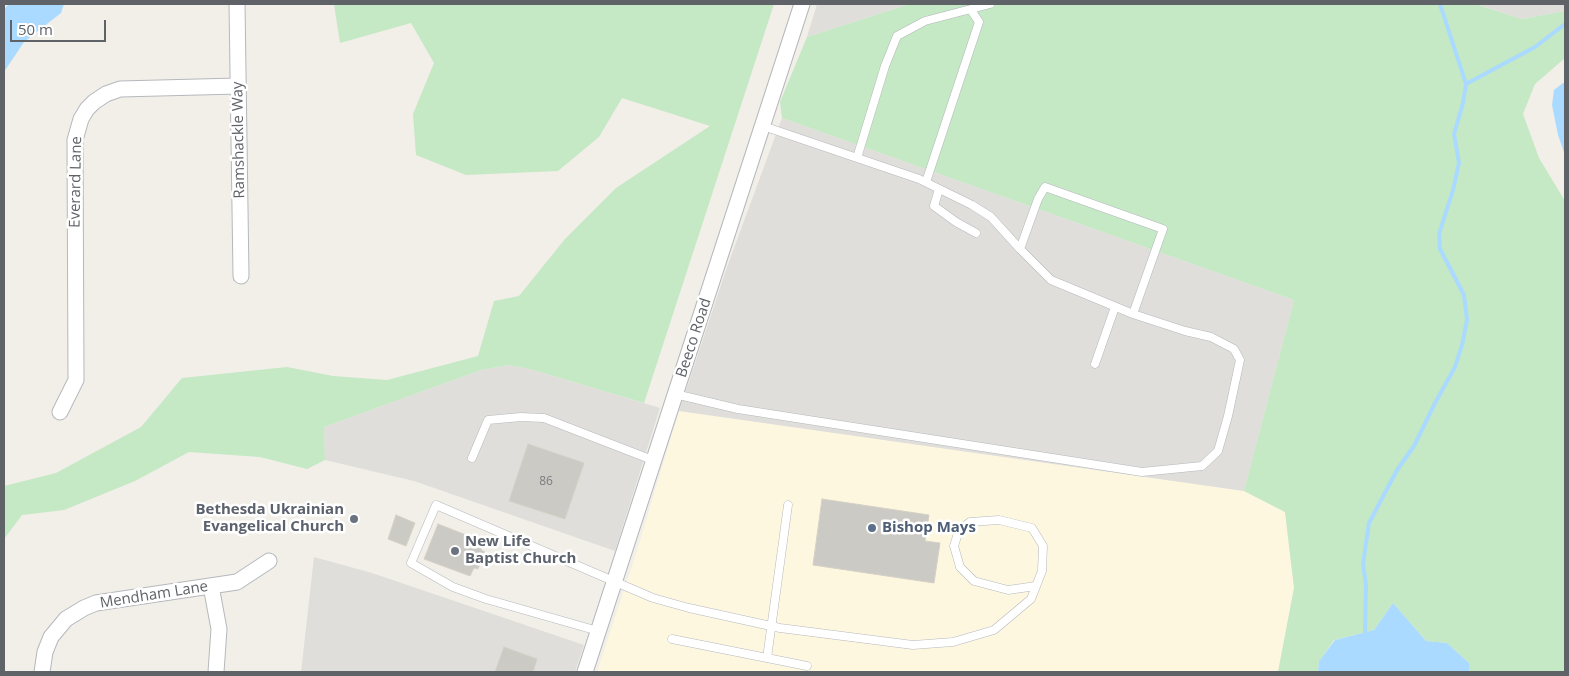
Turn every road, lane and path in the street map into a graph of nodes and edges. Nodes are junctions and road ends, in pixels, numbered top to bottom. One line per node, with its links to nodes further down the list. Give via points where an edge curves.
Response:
1 (237, 4): 5 (street, Ramshackle Way)
2 (802, 4): 6 (street, Beeco Road)
3 (990, 4): 4 (lane)
4 (971, 10): 7 (lane, via 925,21 897,36); 8 (lane, via 979,22)
5 (238, 86): 12 (street, Ramshackle Way); 17 (street, Everard Lane, via 120,89 94,102 81,119 74,140 76,380)
6 (763, 126): 7 (lane); 16 (street, Beeco Road)
7 (857, 158): 8 (lane)
8 (926, 182): 9 (lane)
9 (938, 188): 10 (lane, via 934,206); 11 (lane, via 991,217)
10 (976, 233)
11 (1020, 249): 13 (lane, via 1051,280); 14 (lane, via 1045,187 1163,229)
12 (241, 276)
13 (1115, 307): 14 (lane); 15 (lane)
14 (1133, 314): 16 (lane, via 1211,336 1234,349 1240,360 1218,451 1202,466 1142,472 738,409)
15 (1095, 364)
16 (675, 394): 19 (street, Beeco Road)
17 (60, 412)
18 (472, 458): 19 (lane, via 488,420 521,417 544,418)
19 (655, 461): 22 (street, Beeco Road)
20 (788, 505): 25 (lane)
21 (269, 561): 23 (street, Mendham Lane, via 237,582)
22 (613, 582): 25 (lane, via 689,608); 26 (street, Beeco Road); 26 (lane, via 436,505 412,564 453,587 486,599)
23 (211, 586): 30 (street, Mendham Lane, via 96,603 84,608 54,632 45,652); 31 (street, via 219,629)
24 (1036, 586): 24 (lane, via 1042,571 1043,546 1032,528 999,520 970,522 959,530 954,546 960,567 974,581 1008,590); 25 (lane, via 1031,599 994,630 953,642 913,645)
25 (772, 626): 28 (lane)
26 (598, 631): 32 (street, Beeco Road)
27 (672, 639): 28 (lane)
28 (767, 658): 29 (lane)
29 (806, 666)
30 (42, 672)
31 (216, 672)
32 (585, 672)

